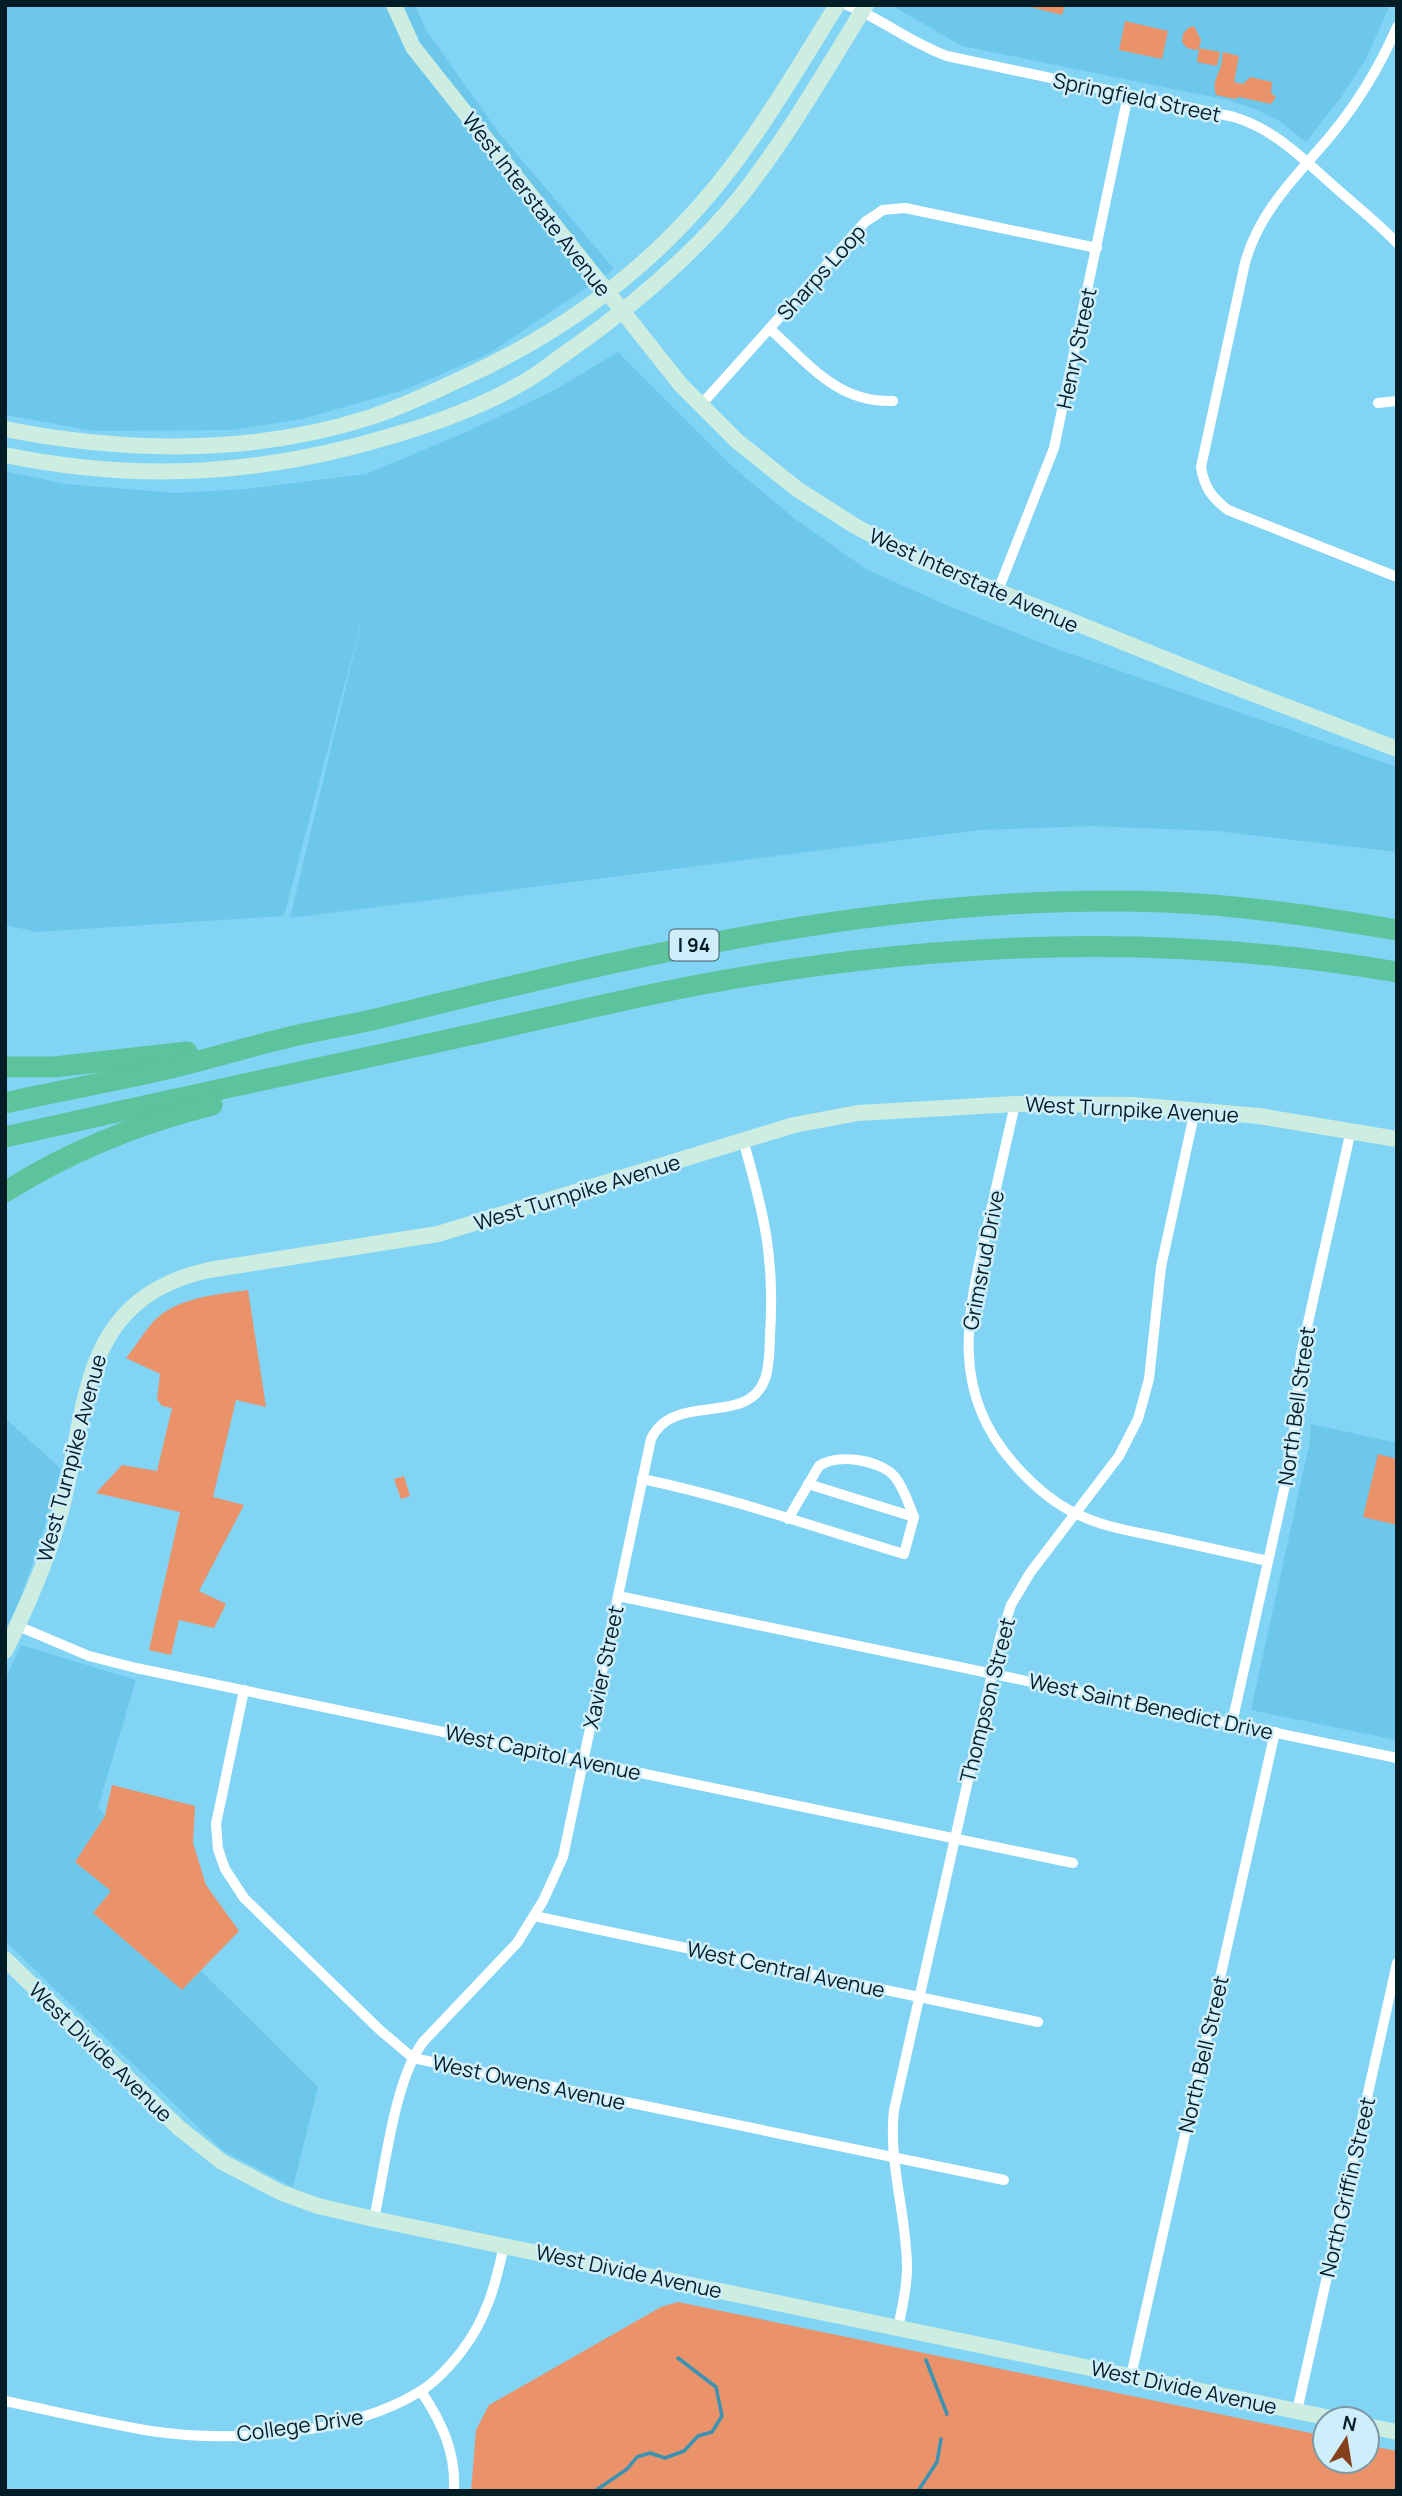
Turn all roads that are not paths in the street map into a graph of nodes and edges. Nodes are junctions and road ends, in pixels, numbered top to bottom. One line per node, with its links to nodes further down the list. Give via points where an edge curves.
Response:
1 (394, 5): 9 (street, West Interstate Avenue, via 413,47)
2 (836, 5): 9 (street, via 726,174 664,243)
3 (859, 7): 5 (street, Springfield Street, via 919,45 947,56); 10 (street, via 784,135 740,196 673,268)
4 (1396, 31): 6 (street, via 1357,101)
5 (1128, 95): 6 (street, Springfield Street, via 1245,120 1266,130); 8 (street, Henry Street)
6 (1306, 162): 7 (street, Springfield Street); 18 (street, via 1269,208 1249,250 1202,453 1203,480 1228,510)
7 (1397, 243)
8 (1097, 247): 11 (street, Sharps Loop, via 905,208 883,210 865,222); 19 (street, Henry Street, via 1054,448)
9 (607, 293): 10 (street, West Interstate Avenue); 16 (street, via 507,358 374,416 325,429 256,442 192,447 121,444)
10 (622, 313): 15 (street, West Interstate Avenue); 17 (street, via 528,379 443,421 327,454 254,467 184,472 104,470)
11 (770, 329): 12 (street, via 838,389 867,400); 15 (street, Sharps Loop)
12 (893, 401)
13 (1397, 401): 14 (street)
14 (1378, 403)
15 (700, 406): 19 (street, West Interstate Avenue, via 774,471 835,515 918,559)
16 (5, 429)
17 (5, 455)
18 (1397, 577)
19 (997, 593): 20 (street, West Interstate Avenue)
20 (1397, 749)
21 (1397, 930): 24 (highway, I 94, via 1164,902 912,911 742,935)
22 (1397, 972): 23 (highway, I 94, via 1223,952 1029,947 858,960)
23 (657, 994): 30 (highway, I 94); 33 (highway, via 172,1116 88,1148)
24 (300, 1035): 25 (highway, via 54,1067); 26 (highway, I 94)
25 (5, 1067)
26 (5, 1103)
27 (1015, 1104): 28 (street, West Turnpike Avenue); 32 (street, West Turnpike Avenue, via 858,1113); 36 (street, Grimsrud Drive, via 971,1301 969,1364 979,1406 1001,1448 1033,1484)
28 (1195, 1110): 29 (street, West Turnpike Avenue); 36 (street, Thompson Street, via 1161,1267 1143,1405 1119,1456)
29 (1351, 1130): 31 (street, West Turnpike Avenue); 39 (street, North Bell Street, via 1301,1354 1294,1442)
30 (5, 1137)
31 (1397, 1139)
32 (743, 1140): 34 (street, Xavier Street, via 771,1258 767,1374 747,1400 663,1422 651,1439); 41 (street, West Turnpike Avenue, via 438,1234 209,1270 176,1279 145,1296 121,1318 97,1354 59,1518)
33 (5, 1192)
34 (642, 1479): 38 (street); 40 (street, Xavier Street)
35 (808, 1484): 37 (street); 37 (street, via 827,1461 850,1458 886,1469 896,1478); 38 (street)
36 (1075, 1514): 39 (street, Grimsrud Drive, via 1111,1527); 43 (street, Thompson Street, via 1011,1605)
37 (914, 1517): 38 (street, via 904,1554)
38 (788, 1519)
39 (1268, 1561): 45 (street, North Bell Street)
40 (618, 1596): 43 (street, West Saint Benedict Drive); 48 (street, Xavier Street)
41 (18, 1626): 42 (street, West Turnpike Avenue); 44 (street, West Capitol Avenue, via 89,1656)
42 (5, 1651)
43 (991, 1673): 45 (street, West Saint Benedict Drive); 49 (street, Thompson Street)
44 (244, 1690): 48 (street, West Capitol Avenue); 56 (street, West Owens Avenue, via 216,1824 225,1869 244,1898)
45 (1232, 1723): 46 (street, West Saint Benedict Drive)
46 (1275, 1732): 47 (street, West Saint Benedict Drive); 62 (street, North Bell Street)
47 (1397, 1758)
48 (584, 1760): 49 (street, West Capitol Avenue); 51 (street, Xavier Street, via 562,1857)
49 (955, 1839): 50 (street, West Capitol Avenue); 54 (street, Thompson Street)
50 (1073, 1863)
51 (534, 1916): 54 (street, West Central Avenue); 56 (street, Xavier Street, via 508,1954)
52 (5, 1959): 59 (street, West Divide Avenue, via 179,2128 222,2162 282,2193)
53 (1397, 1963): 65 (street, North Griffin Street)
54 (919, 1997): 55 (street, West Central Avenue); 57 (street, Thompson Street, via 894,2110)
55 (1038, 2022)
56 (413, 2058): 57 (street, West Owens Avenue); 59 (street, Xavier Street, via 401,2089)
57 (894, 2157): 58 (street, West Owens Avenue); 61 (street, Thompson Street, via 907,2268)
58 (1004, 2180)
59 (374, 2219): 60 (street, West Divide Avenue)
60 (504, 2245): 61 (street, West Divide Avenue); 63 (street, College Drive, via 480,2324 453,2362)
61 (898, 2328): 62 (street, West Divide Avenue)
62 (1131, 2376): 65 (street, West Divide Avenue)
63 (421, 2391): 64 (street, College Drive, via 357,2418 233,2435 150,2431); 67 (street, via 450,2444)
64 (5, 2401)
65 (1297, 2411): 66 (street, West Divide Avenue)
66 (1311, 2414)
67 (454, 2491)

